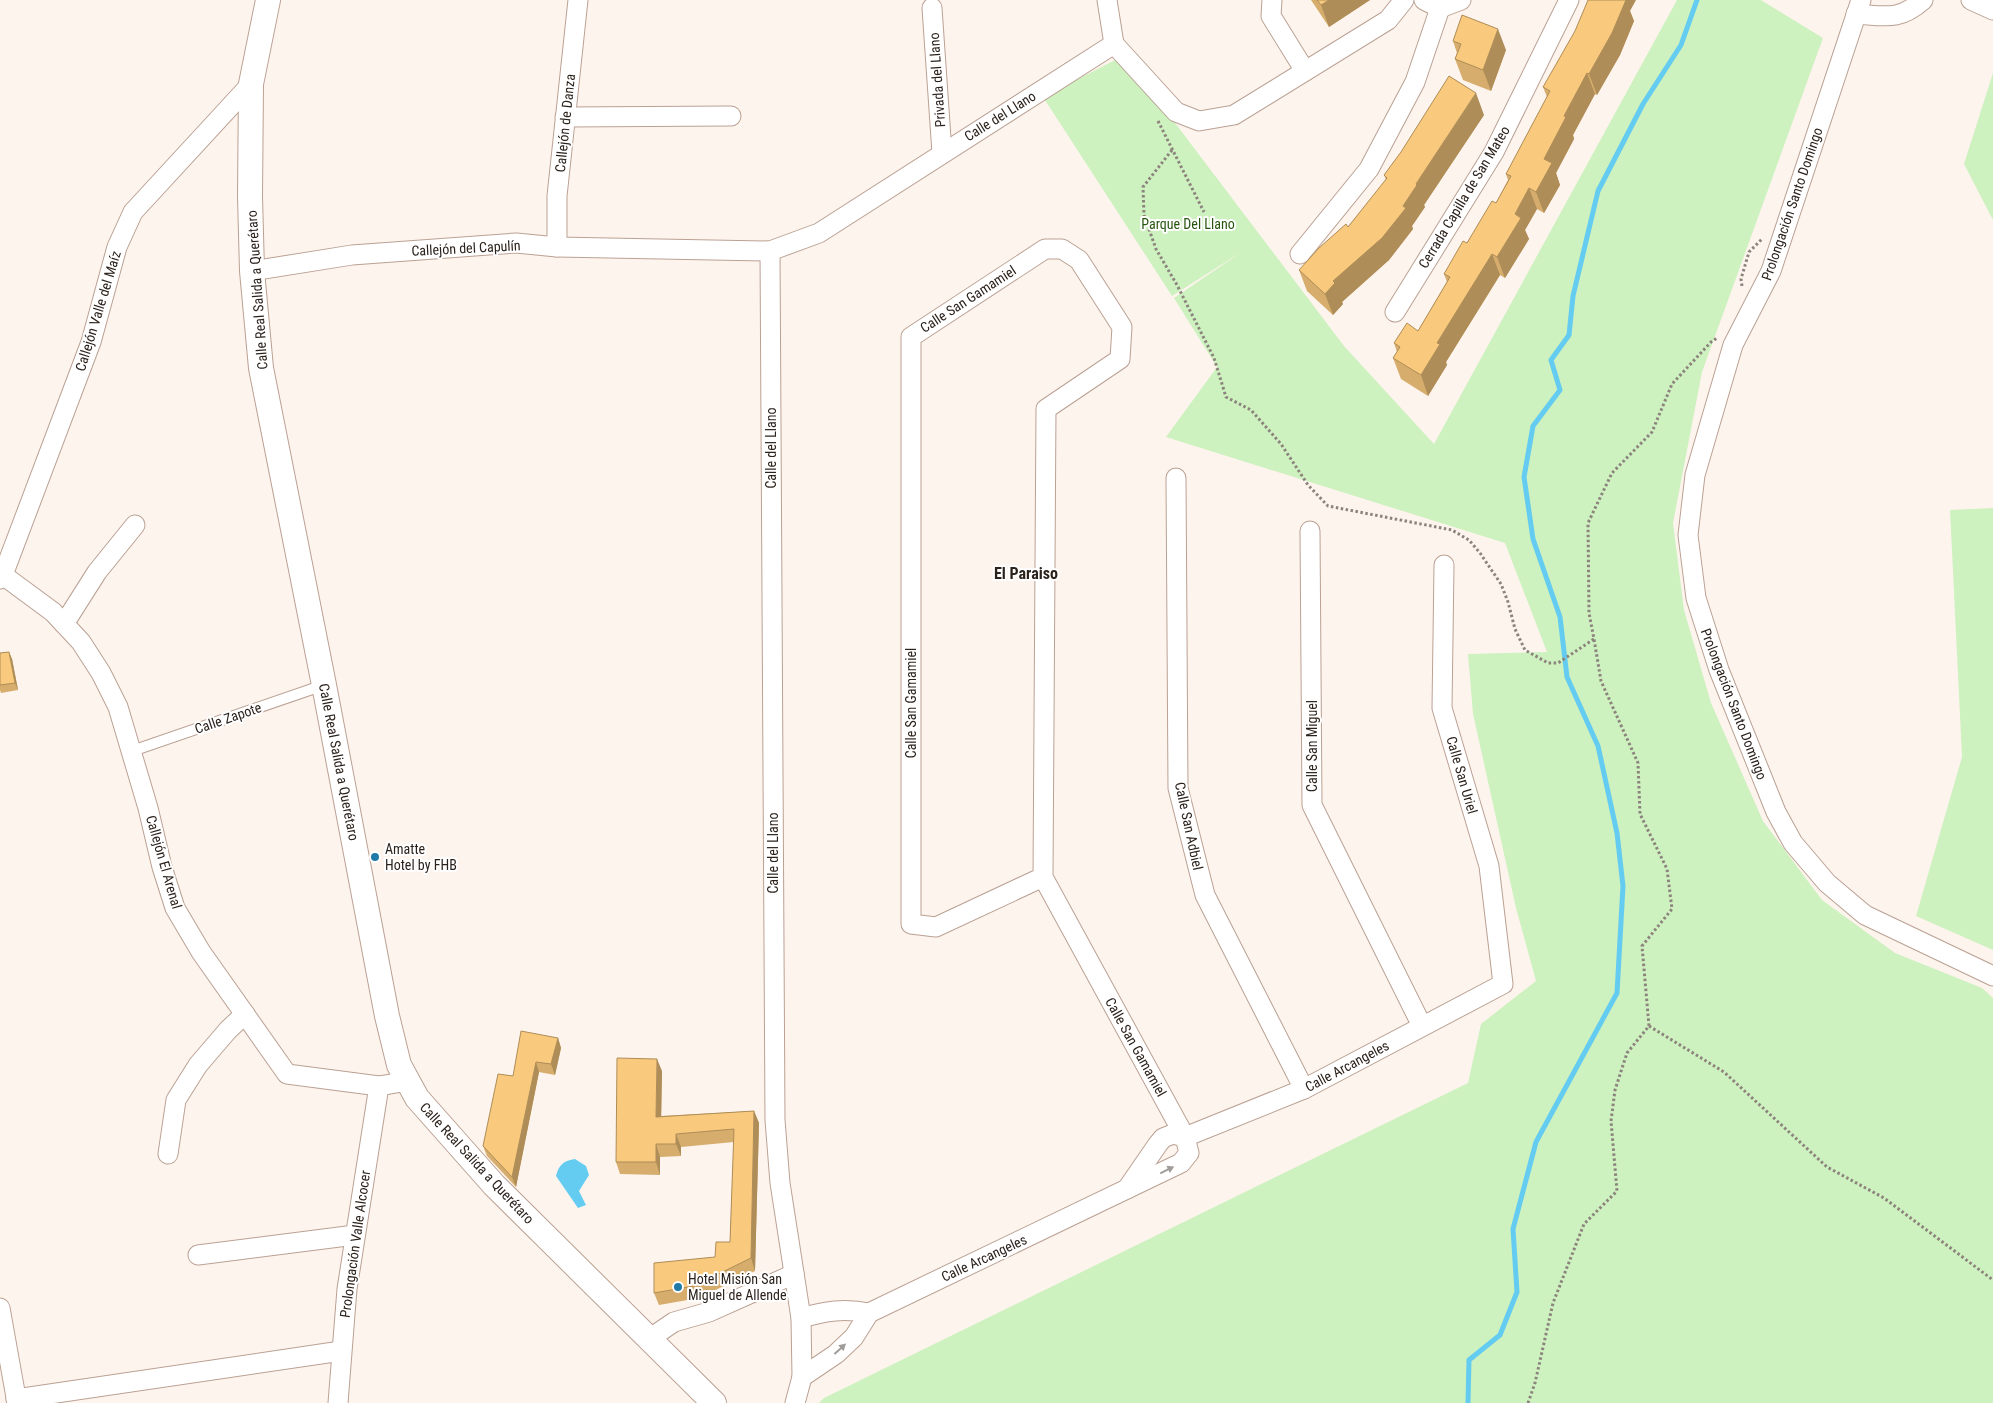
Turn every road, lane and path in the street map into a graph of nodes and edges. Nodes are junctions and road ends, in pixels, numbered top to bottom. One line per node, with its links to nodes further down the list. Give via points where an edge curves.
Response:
1 (268, 0): 16 (street, Calle Real Salida a Querétaro)
2 (578, 0): 19 (street, Callejón de Danza)
3 (1108, 0): 14 (street)
4 (1272, 0): 15 (street, via 1271,16)
5 (1404, 0): 15 (street, via 1388,20)
6 (1461, 0): 10 (street)
7 (1569, 0): 28 (street, Cerrada Capilla de San Mateo, via 1494,152)
8 (1924, 0): 11 (street, via 1894,17)
9 (1971, 0): 13 (street)
10 (1432, 4): 26 (street, via 1415,82 1369,169)
11 (1859, 7): 29 (street, Prolongación Santo Domingo, via 1771,271)
12 (932, 8): 21 (street, Privada del Llano)
13 (1993, 10)
14 (1114, 44): 15 (street, via 1176,112 1199,122 1234,115); 21 (street, Calle del Llano)
15 (1305, 71)
16 (251, 84): 27 (street, Calle Real Salida a Querétaro); 35 (street, Callejón Valle del Maíz, via 133,212 117,247 91,342)
17 (1154, 115): 20 (path)
18 (731, 116): 19 (street)
19 (565, 117): 24 (street, Callejón de Danza, via 557,196)
20 (1172, 150): 22 (path); 37 (path, via 1143,187 1144,215 1156,249 1214,358 1226,397 1251,410 1328,506 1452,530 1469,540 1501,584 1525,650 1548,663 1558,663)
21 (942, 153): 25 (street, Calle del Llano, via 819,233)
22 (1204, 212)
23 (1762, 238): 29 (path, via 1748,252 1741,279)
24 (557, 247): 25 (street, Callejón del Capulín); 27 (street, Callejón del Capulín, via 516,243 352,255)
25 (770, 251): 54 (street, Calle del Llano, via 775,1120 780,1183)
26 (1300, 254)
27 (252, 272): 38 (street, Calle Real Salida a Querétaro, via 261,368)
28 (1395, 312)
29 (1747, 318): 41 (street, Prolongación Santo Domingo, via 1734,345 1695,475 1688,535 1696,598 1719,670 1776,812 1793,843 1827,882 1864,915)
30 (1718, 337): 37 (path, via 1672,384 1652,432 1612,473 1588,523 1589,613)
31 (1176, 478): 48 (street, Calle San Adbiel, via 1178,788 1205,896)
32 (135, 524): 36 (street, via 97,572)
33 (1310, 531): 44 (street, Calle San Miguel, via 1312,805)
34 (1444, 565): 42 (street, Calle San Uriel, via 1442,708 1489,866)
35 (1, 576): 36 (street, Callejón El Arenal, via 53,612)
36 (64, 624): 39 (street, Callejón El Arenal, via 81,642 101,673 118,707)
37 (1594, 639): 45 (path, via 1601,681 1638,763 1640,814 1667,869 1672,909 1642,946)
38 (324, 685): 39 (lane, Calle Zapote); 46 (street, Calle Real Salida a Querétaro, via 387,1016 400,1065)
39 (132, 751): 43 (street, Callejón El Arenal, via 175,908 201,952)
40 (1043, 877): 40 (street, Calle San Gamamiel, via 1046,409 1120,359 1122,342 1122,327 1079,260 1062,249 1045,249 911,337 911,924 936,926); 49 (street, Calle San Gamamiel)
41 (1993, 976)
42 (1503, 984): 44 (street, Calle Arcangeles)
43 (245, 1014): 47 (street, Callejón El Arenal, via 287,1074); 50 (street, via 198,1065 176,1100)
44 (1422, 1026): 48 (street, Calle Arcangeles)
45 (1649, 1026): 55 (path, via 1724,1072 1827,1167 1884,1198); 66 (path, via 1627,1053 1615,1090 1611,1121 1617,1191 1584,1224 1552,1303)
46 (408, 1081): 47 (street, Callejón El Arenal); 59 (street, Calle Real Salida a Querétaro, via 417,1098 494,1186)
47 (379, 1086): 52 (street, Prolongación Valle Alcocer)
48 (1304, 1089): 49 (street, Calle Arcangeles)
49 (1185, 1137): 51 (street, Calle Arcangeles, via 1173,1134 1163,1138); 51 (street, Calle Arcangeles, one-way to 49, via 1181,1163 1189,1153)
50 (168, 1154)
51 (1126, 1190): 57 (street, Calle Arcangeles)
52 (355, 1235): 53 (street); 60 (street, Prolongación Valle Alcocer)
53 (198, 1256)
54 (794, 1274): 58 (street, Calle del Llano); 59 (street, via 708,1312 674,1322)
55 (1993, 1280)
56 (0, 1308): 62 (street)
57 (869, 1312): 58 (street, via 850,1309 826,1311); 61 (street, one-way to 57, via 854,1337)
58 (801, 1318): 61 (street, Calle del Llano)
59 (649, 1338): 64 (street, Calle Real Salida a Querétaro)
60 (341, 1352): 62 (street); 63 (street, Prolongación Valle Alcocer)
61 (802, 1377): 65 (street, Calle del Llano)
62 (16, 1401)
63 (338, 1403)
64 (714, 1403)
65 (795, 1403)
66 (1528, 1403)

